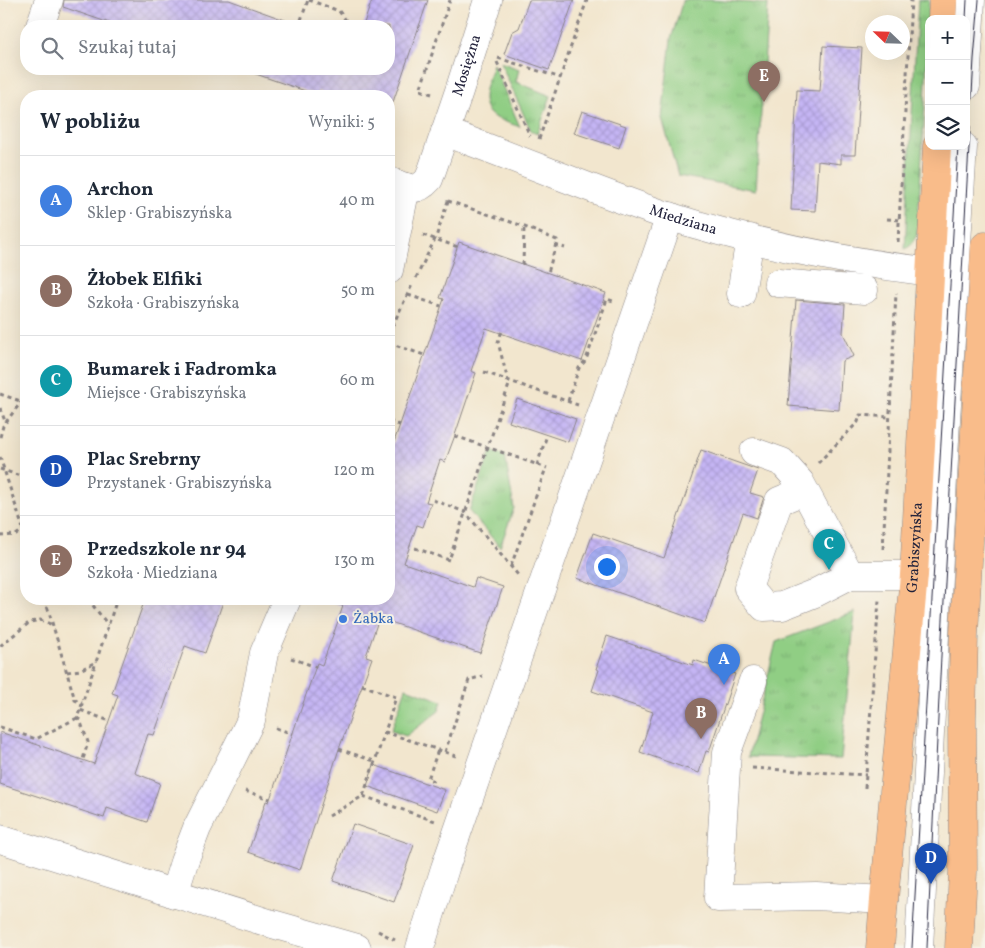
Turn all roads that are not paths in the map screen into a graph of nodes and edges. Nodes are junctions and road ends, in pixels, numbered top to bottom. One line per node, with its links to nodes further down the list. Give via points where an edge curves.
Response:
1 (49, 0): 6 (street)
2 (488, 0): 8 (street, Mosiężna)
3 (942, 0): 5 (main road)
4 (971, 0): 7 (street)
5 (942, 15)
6 (42, 20)
7 (968, 60)
8 (445, 132): 11 (street, Mosiężna, via 429,178 422,187 413,189); 13 (street, Miedziana)
9 (937, 150): 16 (main road, Grabiszyńska)
10 (963, 150): 32 (street)
11 (397, 184): 12 (street)
12 (395, 206)
13 (670, 216): 14 (street, Miedziana); 30 (street)
14 (750, 238): 16 (street, Miedziana, via 799,250); 19 (street)
15 (985, 246): 33 (main road, via 964,635 963,872)
16 (931, 272): 23 (main road, Grabiszyńska)
17 (778, 283): 18 (street)
18 (864, 290)
19 (741, 294)
20 (754, 452): 21 (street, via 782,462)
21 (801, 487): 22 (street); 22 (street, via 779,501 748,588 764,606 782,606)
22 (850, 575): 23 (street)
23 (914, 575): 28 (main road, Grabiszyńska)
24 (284, 605): 27 (street, via 264,653 252,720 197,828)
25 (753, 681): 28 (street, via 728,752 718,898 816,896)
26 (0, 839): 27 (street)
27 (174, 894): 29 (street)
28 (884, 900): 31 (main road, Grabiszyńska)
29 (356, 948)
30 (420, 948)
31 (880, 948)
32 (919, 948)
33 (959, 948)

